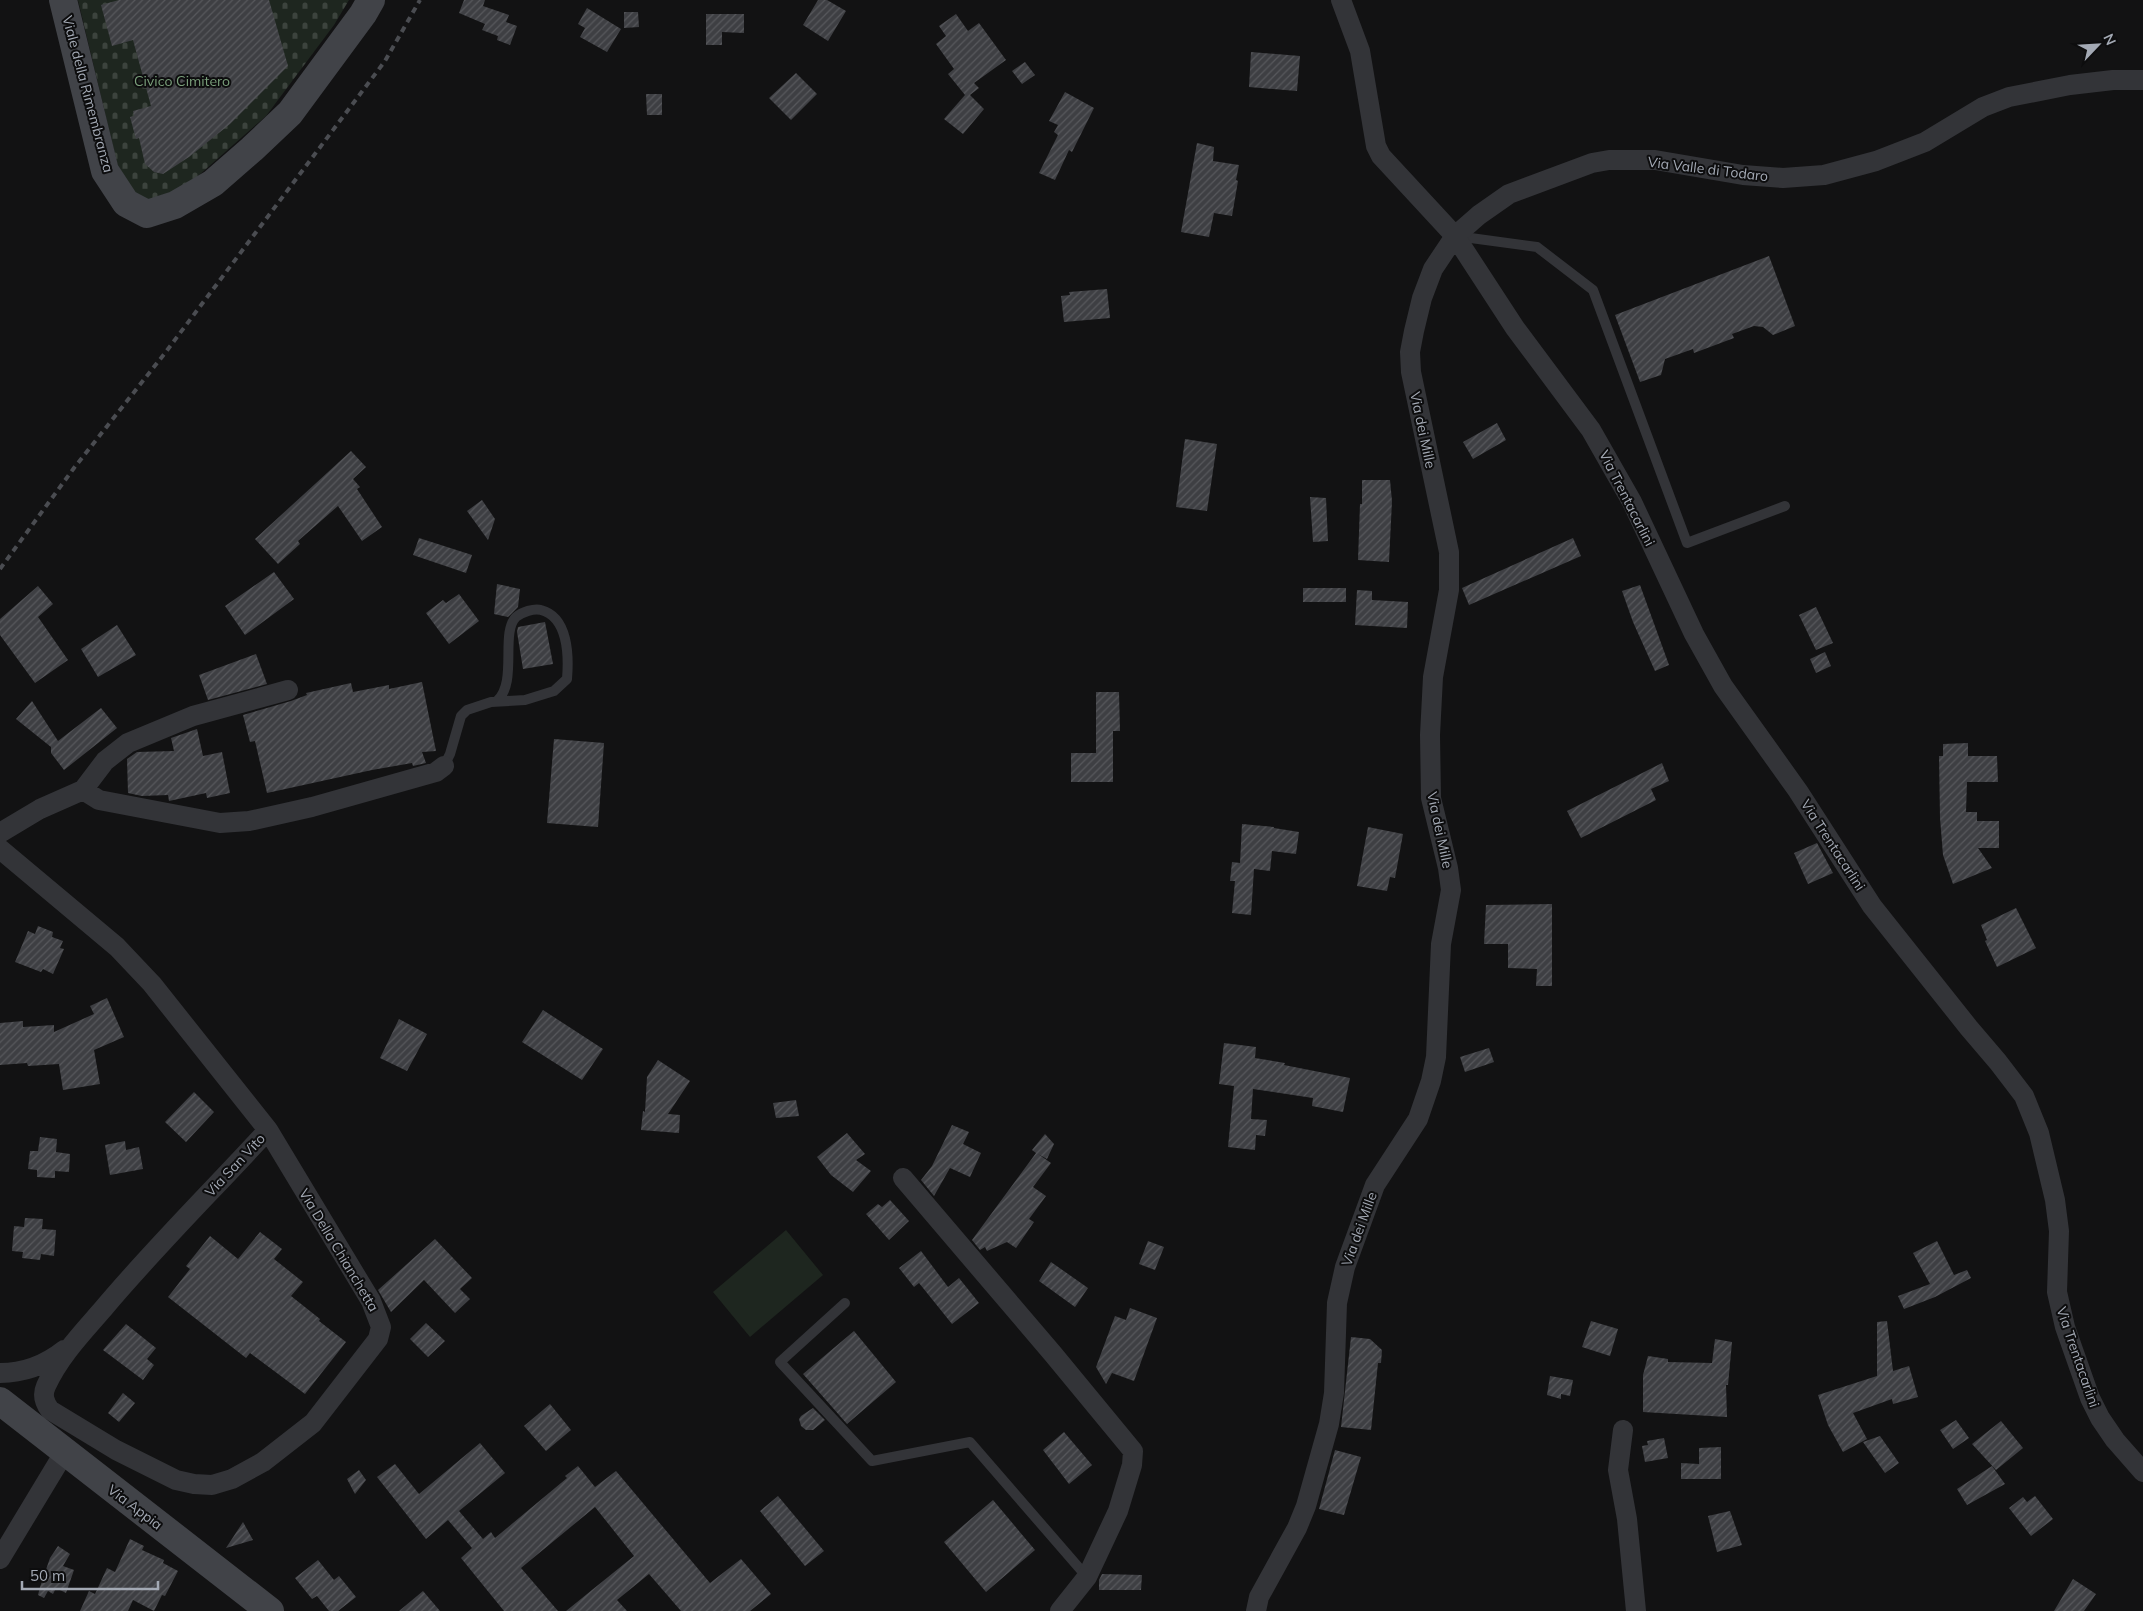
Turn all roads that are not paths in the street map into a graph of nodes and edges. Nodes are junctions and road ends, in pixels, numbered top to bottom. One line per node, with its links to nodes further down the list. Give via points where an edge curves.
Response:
1 (63, 0): 2 (street, Viale della Rimembranza, via 105,171 126,203 147,214 175,205 213,183 290,113)
2 (371, 0)
3 (1341, 0): 5 (street, via 1360,51 1376,146 1381,156)
4 (2143, 80): 5 (street, Via Valle di Todaro, via 2070,85 2009,97 1982,107 1925,142 1876,161 1824,175 1783,178 1743,175 1655,160 1592,163 1509,194)
5 (1454, 236): 6 (lane, via 1537,246 1593,290 1687,543); 23 (street, Via Trentacarlini, via 1609,459 1694,634 1723,686 1798,790 1872,906 2024,1096 2039,1133 2055,1200 2059,1231 2056,1292 2065,1327 2100,1418); 28 (street, Via dei Mille, via 1433,270 1422,298 1410,352 1411,372 1449,552 1449,590 1433,677 1430,735 1431,798 1451,890 1441,944 1436,1057 1418,1119 1375,1185 1344,1267 1337,1303 1334,1393 1329,1424 1306,1506 1259,1597)
6 (1785, 506)
7 (288, 690): 10 (street, via 193,716 128,743 105,761)
8 (497, 702): 8 (lane, via 524,700 554,692 567,679 569,658 561,626 551,612 537,608 516,617 511,625 507,682 503,696); 9 (lane, via 467,710 461,716)
9 (444, 766): 10 (street, via 436,772 312,807 249,821 220,823 99,800)
10 (83, 790): 11 (street, via 40,808)
11 (0, 833)
12 (0, 849): 13 (street, Via San Vito, via 117,947 152,984)
13 (268, 1130): 16 (street, Via San Vito); 20 (street, Via Della Chianchetta, via 378,1315 381,1327 378,1339 313,1423 263,1462 232,1479 212,1484 176,1480 116,1450)
14 (904, 1178): 25 (street, via 1133,1451 1118,1511)
15 (845, 1303): 25 (lane, via 780,1362 872,1461 970,1442)
16 (74, 1343): 17 (street, via 44,1364); 18 (street, Via San Vito, via 50,1378)
17 (8, 1373): 19 (street)
18 (44, 1395): 19 (street, via 27,1408); 20 (street)
19 (3, 1404): 20 (street, Via Appia)
20 (49, 1424): 22 (street, Via Appia)
21 (1623, 1430): 29 (street, via 1618,1470 1627,1520)
22 (64, 1453): 24 (street); 26 (street, Via Appia)
23 (2143, 1472)
24 (0, 1559)
25 (1088, 1577): 27 (street)
26 (270, 1611)
27 (1060, 1611)
28 (1256, 1611)
29 (1636, 1611)

